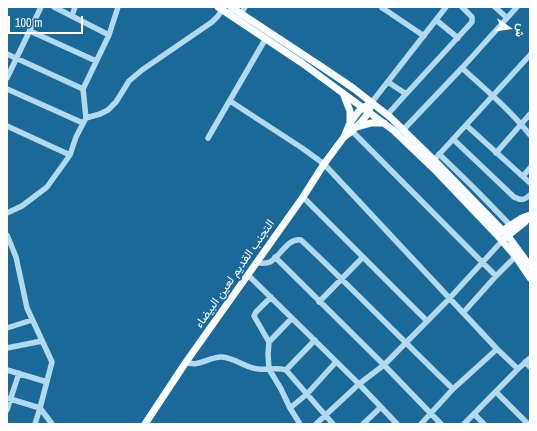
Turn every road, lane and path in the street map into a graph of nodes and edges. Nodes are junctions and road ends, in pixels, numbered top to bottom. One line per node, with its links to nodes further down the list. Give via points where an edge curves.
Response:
1 (41, 7): 15 (street)
2 (54, 7): 12 (street)
3 (75, 7): 12 (street)
4 (118, 7): 16 (street)
5 (382, 7): 17 (street)
6 (446, 7): 14 (street)
7 (462, 7): 19 (street, via 473,19)
8 (496, 7): 13 (street)
9 (517, 7): 13 (street)
10 (222, 8): 11 (main road); 37 (street, via 212,22 129,81 108,110)
11 (238, 12): 18 (main road); 33 (main road)
12 (72, 16): 16 (street)
13 (507, 18): 24 (street)
14 (436, 20): 17 (street); 19 (street)
15 (30, 31): 22 (street); 23 (street)
16 (109, 35): 23 (street)
17 (424, 36): 26 (street)
18 (266, 38): 29 (main road); 32 (street)
19 (458, 38): 30 (street)
20 (7, 54): 22 (street)
21 (530, 55): 31 (street)
22 (16, 58): 25 (street); 28 (street)
23 (96, 62): 28 (street)
24 (462, 68): 31 (street); 43 (street)
25 (7, 78)
26 (388, 82): 30 (street); 33 (street)
27 (7, 89): 37 (street)
28 (83, 89): 37 (street)
29 (343, 93): 34 (main road); 42 (main road, via 349,106)
30 (406, 94): 36 (street)
31 (492, 96): 39 (street); 40 (street)
32 (230, 101): 45 (street); 50 (street)
33 (372, 102): 34 (main road); 36 (main road)
34 (366, 110): 38 (main road); 42 (main road)
35 (530, 114): 40 (street)
36 (387, 115): 43 (main road)
37 (85, 121): 48 (street)
38 (384, 123): 42 (main road); 63 (main road, via 406,141)
39 (466, 124): 46 (street); 47 (street)
40 (522, 124): 44 (street); 47 (street)
41 (7, 126): 48 (street)
42 (351, 127): 50 (main road, التجنب القديم لعين البيضاء); 67 (street)
43 (403, 130): 49 (main road)
44 (530, 135)
45 (208, 138)
46 (453, 139): 49 (street); 57 (street, via 514,197 525,200)
47 (496, 152): 53 (street)
48 (70, 154): 59 (street, via 48,187 22,206)
49 (437, 157): 52 (main road)
50 (324, 164): 58 (main road, التجنب القديم لعين البيضاء); 75 (street)
51 (530, 168): 53 (street)
52 (450, 171): 55 (street); 56 (main road)
53 (523, 176): 54 (street)
54 (530, 183)
55 (474, 188): 56 (street); 61 (street)
56 (468, 195): 63 (main road)
57 (530, 195)
58 (304, 197): 66 (street); 68 (main road, التجنب القديم لعين البيضاء)
59 (7, 213)
60 (529, 216): 61 (main road); 63 (main road, via 525,222)
61 (510, 225): 63 (main road)
62 (7, 235): 79 (street, via 16,257)
63 (502, 235): 64 (main road); 67 (street)
64 (518, 255): 69 (main road); 71 (street); 73 (main road)
65 (275, 257): 68 (street, via 270,262); 72 (street, via 295,240 301,240); 76 (street)
66 (363, 257): 72 (street); 80 (street)
67 (482, 262): 71 (street); 75 (street)
68 (257, 263): 70 (main road, التجنب القديم لعين البيضاء)
69 (530, 266)
70 (248, 275): 74 (street); 89 (main road, التجنب القديم لعين البيضاء)
71 (496, 276): 77 (street)
72 (342, 278): 76 (street); 85 (street)
73 (530, 278)
74 (270, 297): 78 (street); 84 (street, via 254,316)
75 (449, 298): 77 (street); 80 (street)
76 (319, 302): 92 (street)
77 (462, 313): 87 (street)
78 (292, 318): 82 (street); 84 (street)
79 (32, 320): 81 (street); 83 (street)
80 (427, 321): 85 (street)
81 (7, 328)
82 (315, 340): 90 (street); 97 (street)
83 (42, 341): 86 (street); 99 (street, via 52,362)
84 (269, 342): 94 (street)
85 (405, 343): 92 (street); 101 (street)
86 (7, 348)
87 (496, 349): 95 (street); 101 (street)
88 (530, 358): 91 (street)
89 (186, 362): 94 (street, via 196,364 222,357 255,369); 114 (main road, التجنب القديم لعين البيضاء)
90 (336, 362): 100 (street); 103 (street)
91 (525, 362): 93 (street); 95 (street)
92 (384, 365): 100 (street); 109 (street)
93 (530, 367)
94 (269, 368): 97 (street); 107 (street)
95 (518, 369): 102 (street)
96 (7, 370): 98 (street)
97 (286, 370): 103 (street)
98 (19, 373): 99 (street); 104 (street)
99 (47, 382): 106 (street)
100 (359, 384): 105 (street); 111 (street)
101 (453, 389): 109 (street)
102 (496, 392): 110 (street); 124 (street)
103 (307, 394): 107 (street); 111 (street)
104 (9, 399): 106 (street); 108 (street)
105 (381, 407): 118 (street); 119 (street)
106 (40, 408): 112 (street); 113 (street)
107 (290, 408): 115 (street)
108 (7, 410)
109 (431, 413): 120 (street); 121 (street)
110 (474, 414): 122 (street); 123 (street)
111 (326, 416): 116 (street); 117 (street)
112 (35, 424)
113 (52, 424)
114 (145, 424)
115 (300, 424)
116 (316, 424)
117 (333, 424)
118 (363, 424)
119 (397, 424)
120 (421, 424)
121 (441, 424)
122 (464, 424)
123 (484, 424)
124 (528, 424)

